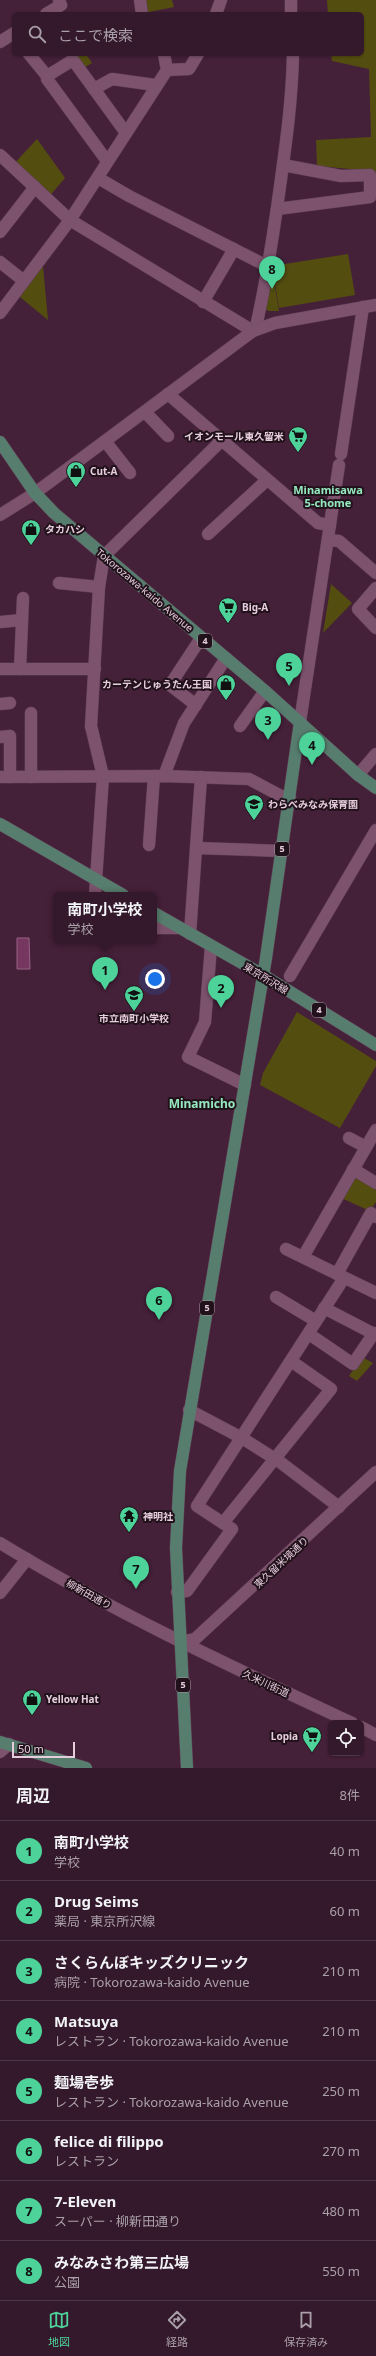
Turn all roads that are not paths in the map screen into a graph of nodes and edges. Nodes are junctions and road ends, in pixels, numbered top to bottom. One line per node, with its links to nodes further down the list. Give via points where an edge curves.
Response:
1 (59, 0): 5 (street, via 61,5)
2 (140, 0): 6 (street)
3 (221, 0): 7 (street)
4 (291, 0): 8 (street)
5 (49, 12)
6 (142, 12)
7 (217, 12)
8 (291, 12)
9 (12, 34): 10 (street)
10 (0, 42)
11 (31, 56): 16 (street)
12 (164, 56): 15 (street)
13 (197, 56): 15 (street, via 189,69)
14 (293, 56): 22 (street)
15 (167, 70): 17 (street)
16 (47, 76): 18 (street, via 73,60); 21 (street)
17 (155, 86): 18 (street, via 112,79); 19 (street)
18 (94, 89): 19 (street)
19 (126, 133): 21 (street)
20 (0, 155): 24 (street)
21 (108, 161): 23 (street)
22 (283, 165): 25 (street); 25 (street, via 342,176 370,175 370,197)
23 (98, 178): 26 (street); 28 (street)
24 (35, 187): 26 (street); 27 (street)
25 (277, 209): 30 (street)
26 (70, 220): 31 (street); 32 (street)
27 (0, 232)
28 (234, 249): 30 (street); 32 (street)
29 (0, 262): 31 (street)
30 (269, 267): 36 (street)
31 (24, 282): 35 (street)
32 (203, 302): 36 (street)
33 (376, 305): 34 (street)
34 (363, 307): 36 (street); 47 (street)
35 (0, 313)
36 (256, 330): 37 (street)
37 (168, 394): 38 (street); 41 (street)
38 (145, 412): 39 (street); 40 (street)
39 (168, 436)
40 (105, 441): 43 (street); 45 (street)
41 (221, 441): 44 (street); 50 (street)
42 (0, 442): 45 (main road, Tokorozawa-kaido Avenue / 4)
43 (130, 472)
44 (267, 480): 47 (street, via 318,523); 48 (street)
45 (35, 494): 46 (street); 50 (main road, Tokorozawa-kaido Avenue / 4)
46 (0, 515)
47 (330, 525): 49 (street)
48 (208, 534)
49 (328, 540): 51 (street, via 339,541); 67 (street)
50 (104, 556): 53 (street); 59 (main road, Tokorozawa-kaido Avenue / 4)
51 (376, 573)
52 (59, 583): 53 (street)
53 (100, 587): 63 (street)
54 (376, 588): 58 (street, via 358,609)
55 (23, 598): 56 (street)
56 (22, 620): 57 (street); 62 (street)
57 (0, 622)
58 (376, 628)
59 (201, 638): 60 (main road, Tokorozawa-kaido Avenue / 4); 65 (street, via 170,685)
60 (226, 658): 64 (main road, Tokorozawa-kaido Avenue / 4); 65 (street)
61 (0, 669): 62 (street)
62 (20, 669): 63 (street)
63 (95, 669): 72 (street, via 92,726)
64 (264, 691): 67 (main road, Tokorozawa-kaido Avenue / 4); 68 (street)
65 (196, 705): 73 (street, via 184,723)
66 (31, 713): 75 (street)
67 (300, 722): 71 (main road, Tokorozawa-kaido Avenue / 4); 78 (main road, 5)
68 (240, 726)
69 (0, 736): 74 (street, via 10,736)
70 (376, 754): 71 (street)
71 (358, 775): 77 (main road, Tokorozawa-kaido Avenue / 4)
72 (104, 776): 73 (street); 75 (street); 84 (street)
73 (159, 776): 76 (street); 81 (street)
74 (5, 777): 75 (street)
75 (31, 777)
76 (201, 777): 78 (street, via 249,779 281,796); 82 (street)
77 (376, 788)
78 (290, 797): 83 (main road, 5)
79 (0, 824): 84 (main road)
80 (376, 830): 92 (street)
81 (149, 845)
82 (196, 848): 83 (street); 89 (street)
83 (282, 851): 91 (main road, 5)
84 (97, 880): 85 (street); 86 (main road)
85 (95, 892)
86 (118, 892)
87 (157, 915): 89 (main road, 東京所沢線 / 4)
88 (157, 928): 89 (street)
89 (185, 931): 90 (main road, 東京所沢線 / 4)
90 (211, 946): 91 (main road, 東京所沢線 / 4); 94 (street, via 205,1022 188,1057)
91 (263, 975): 93 (main road, 東京所沢線 / 4); 94 (main road, 5)
92 (290, 976)
93 (376, 1046)
94 (245, 1085): 111 (main road, 5)
95 (376, 1130): 97 (street)
96 (349, 1138): 97 (street)
97 (366, 1146): 98 (street)
98 (353, 1169): 99 (street); 102 (street)
99 (376, 1183)
100 (376, 1217): 103 (street, via 371,1213)
101 (286, 1249): 102 (street)
102 (303, 1257): 103 (street)
103 (341, 1276): 104 (street); 106 (street)
104 (374, 1289)
105 (276, 1297): 107 (street)
106 (324, 1308): 107 (street); 109 (street)
107 (316, 1322): 108 (street)
108 (308, 1334): 109 (street, via 353,1364); 110 (street)
109 (375, 1334)
110 (291, 1361): 112 (street); 113 (street, via 331,1388)
111 (189, 1410): 112 (street); 120 (main road, 5, via 177,1505)
112 (242, 1438): 113 (street); 116 (street, via 197,1506)
113 (274, 1458): 115 (street); 116 (street)
114 (376, 1472): 115 (street, 東久留米境通り)
115 (339, 1507): 121 (street, 東久留米境通り, via 195,1639)
116 (223, 1524): 120 (street, via 232,1529 187,1591)
117 (0, 1543): 118 (street, 柳新田通り)
118 (27, 1559): 119 (street); 121 (street, 柳新田通り, via 91,1596)
119 (0, 1592)
120 (177, 1592): 121 (main road, 5)
121 (180, 1642): 122 (street, 久米川街道); 127 (main road, 5)
122 (346, 1720)
123 (364, 1729): 124 (street)
124 (376, 1735)
125 (3, 1746): 126 (main road)
126 (86, 1768)
127 (186, 1768)

